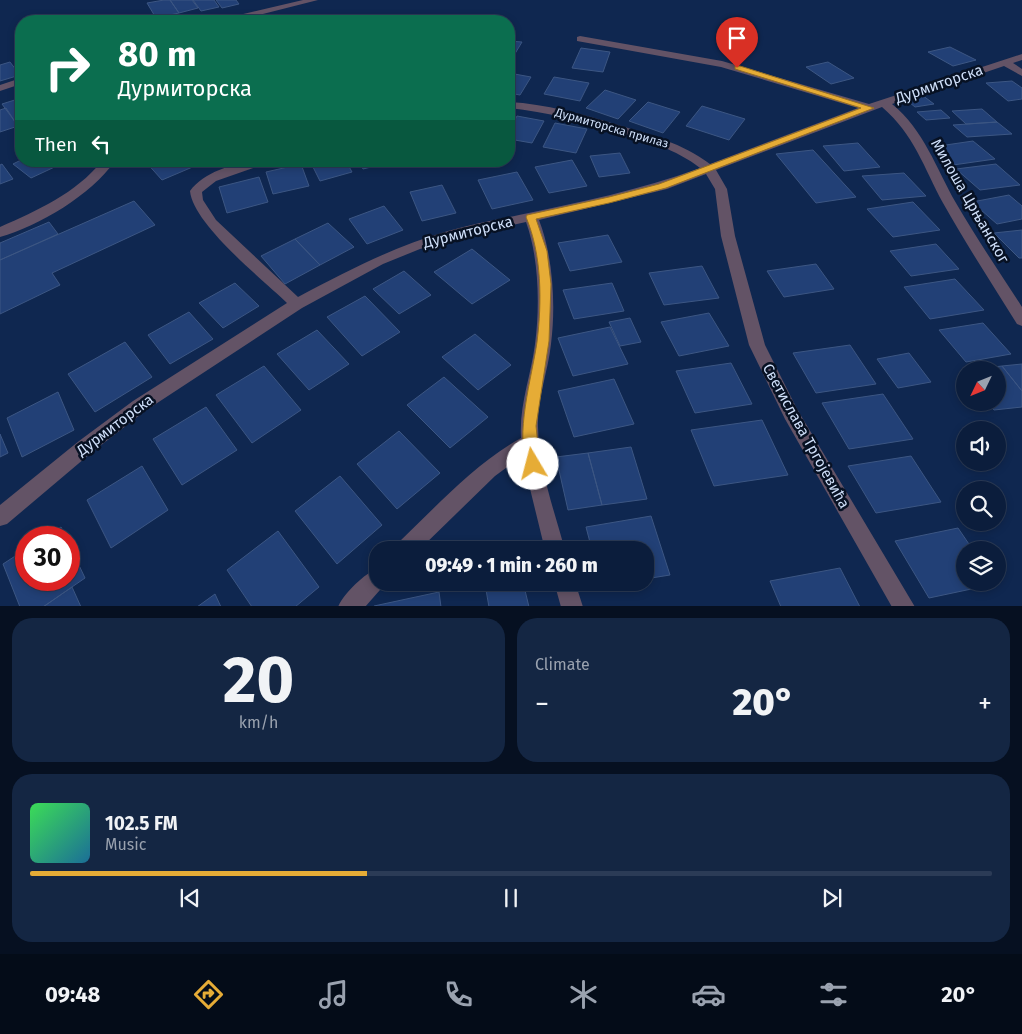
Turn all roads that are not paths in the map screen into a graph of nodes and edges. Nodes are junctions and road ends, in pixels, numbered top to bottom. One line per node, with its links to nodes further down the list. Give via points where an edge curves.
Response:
1 (314, 0): 2 (street)
2 (303, 1): 3 (street)
3 (248, 15)
4 (580, 39): 12 (street, via 722,64)
5 (1022, 57): 6 (street, Дурмиторска)
6 (1003, 62): 7 (street); 10 (street, Дурмиторска)
7 (1022, 73)
8 (15, 83): 9 (street)
9 (0, 88)
10 (884, 104): 12 (street, Дурмиторска); 19 (street, Милоша Црњанског, via 910,129 949,202)
11 (515, 106): 15 (street, Дурмиторска прилаз, via 576,116 663,142 692,154)
12 (870, 108): 15 (street, Дурмиторска)
13 (105, 167): 17 (street, via 65,202)
14 (244, 167): 18 (street, via 201,184 196,191 197,200 211,223)
15 (709, 169): 16 (street, Дурмиторска, via 641,192); 28 (street, Светислава Тргојевића, via 721,189 728,236 757,345 791,414)
16 (531, 217): 18 (street, Дурмиторска, via 415,246 378,261); 20 (street, via 542,251 545,284 543,341 530,414)
17 (0, 232)
18 (297, 304): 21 (street, Дурмиторска, via 139,406)
19 (1022, 320)
20 (530, 442): 22 (street, via 488,470); 23 (street)
21 (0, 517)
22 (414, 541)
23 (553, 541)
24 (369, 587): 26 (street)
25 (567, 591): 27 (street)
26 (350, 606)
27 (572, 606)
28 (904, 606)

